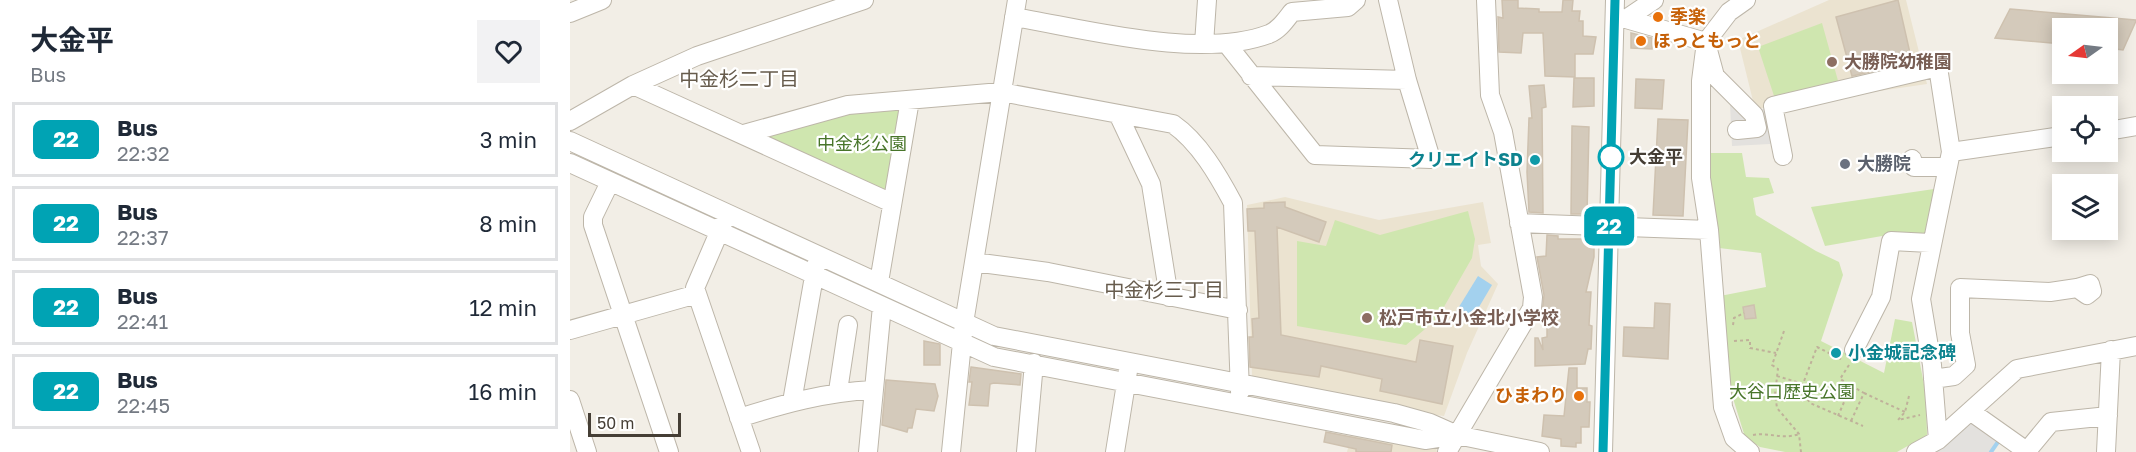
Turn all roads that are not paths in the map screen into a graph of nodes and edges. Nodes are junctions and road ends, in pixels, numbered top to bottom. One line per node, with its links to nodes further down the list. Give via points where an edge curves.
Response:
1 (602, 0): 12 (street)
2 (864, 0): 19 (street, via 732,42)
3 (1208, 0): 16 (street)
4 (1356, 0): 10 (street, via 1348,7)
5 (1388, 0): 18 (street)
6 (1486, 0): 37 (street, via 1490,94 1503,132)
7 (1615, 0): 13 (street)
8 (1654, 0): 13 (street)
9 (1746, 0): 14 (street, via 1729,12)
10 (1335, 4): 15 (street, via 1292,12 1269,34)
11 (1015, 8): 16 (street, via 1178,45); 20 (street)
12 (570, 13)
13 (1620, 19): 14 (street); 38 (street)
14 (1706, 42): 26 (street, via 1715,76 1754,115 1757,128); 39 (street, via 1701,81 1701,178)
15 (1226, 43): 16 (street); 17 (street)
16 (1204, 44)
17 (1251, 76): 18 (street); 18 (street, via 1315,155 1431,159)
18 (1407, 80)
19 (633, 85): 23 (street); 27 (street)
20 (1001, 92): 21 (street); 22 (street); 43 (street)
21 (910, 100): 27 (street, via 848,105); 35 (street)
22 (1118, 114): 48 (street, via 1151,184); 50 (street, via 1173,124 1187,133 1223,183 1233,203)
23 (570, 121)
24 (2136, 126): 25 (street)
25 (2118, 129)
26 (1737, 130)
27 (744, 134): 35 (street)
28 (2052, 138): 32 (street)
29 (570, 141): 36 (street)
30 (1783, 156): 32 (street, via 1773,106 1938,67)
31 (1912, 159): 32 (street, via 1914,168)
32 (1949, 159): 41 (street)
33 (570, 163): 34 (street)
34 (610, 182): 40 (street); 51 (street, via 593,225)
35 (892, 203): 45 (street)
36 (727, 212): 40 (street); 42 (street)
37 (1519, 224): 38 (street); 72 (street, via 1532,308)
38 (1609, 226): 39 (street); 85 (street)
39 (1709, 230): 75 (street, via 1723,407 1734,438)
40 (719, 233): 44 (street); 47 (street, via 695,288)
41 (1930, 243): 57 (street, via 1891,241 1881,297); 61 (street, via 1921,299)
42 (819, 256): 44 (street); 45 (street)
43 (974, 262): 48 (street, via 1048,272); 52 (street)
44 (813, 274): 49 (street); 66 (street)
45 (879, 282): 52 (street)
46 (2077, 288): 61 (street, via 2050,292 1960,288 1960,333 1966,365 1954,376)
47 (697, 294): 51 (street); 71 (street)
48 (1169, 297): 50 (street)
49 (882, 306): 55 (street); 64 (street)
50 (1238, 310): 63 (street)
51 (622, 315): 54 (street); 77 (street)
52 (964, 323): 55 (street); 59 (street, via 994,336)
53 (848, 325): 65 (street)
54 (570, 330)
55 (962, 342): 60 (street, via 994,357); 80 (street)
56 (2136, 346): 58 (street)
57 (1854, 350)
58 (2111, 350): 69 (street, via 2017,369); 70 (street)
59 (1130, 361): 62 (street); 63 (street)
60 (1034, 363): 62 (street); 81 (street)
61 (1933, 379): 73 (street)
62 (1126, 382): 67 (street); 82 (street)
63 (1242, 382): 67 (street); 72 (street, via 1394,413)
64 (872, 390): 65 (street); 79 (street)
65 (838, 391): 66 (street)
66 (792, 402): 71 (street)
67 (1239, 402): 72 (street, via 1425,440)
68 (572, 410): 76 (street)
69 (1970, 411): 73 (street); 87 (street)
70 (2108, 416): 87 (street, via 2051,422); 88 (street)
71 (739, 418): 78 (street)
72 (1457, 435): 74 (street); 83 (street)
73 (1938, 440): 86 (street)
74 (1477, 446): 84 (street)
75 (1753, 446)
76 (588, 452)
77 (669, 452)
78 (751, 452)
79 (868, 452)
80 (951, 452)
81 (1026, 452)
82 (1115, 452)
83 (1447, 452)
84 (1540, 452)
85 (1603, 452)
86 (1916, 452)
87 (2028, 452)
88 (2106, 452)

